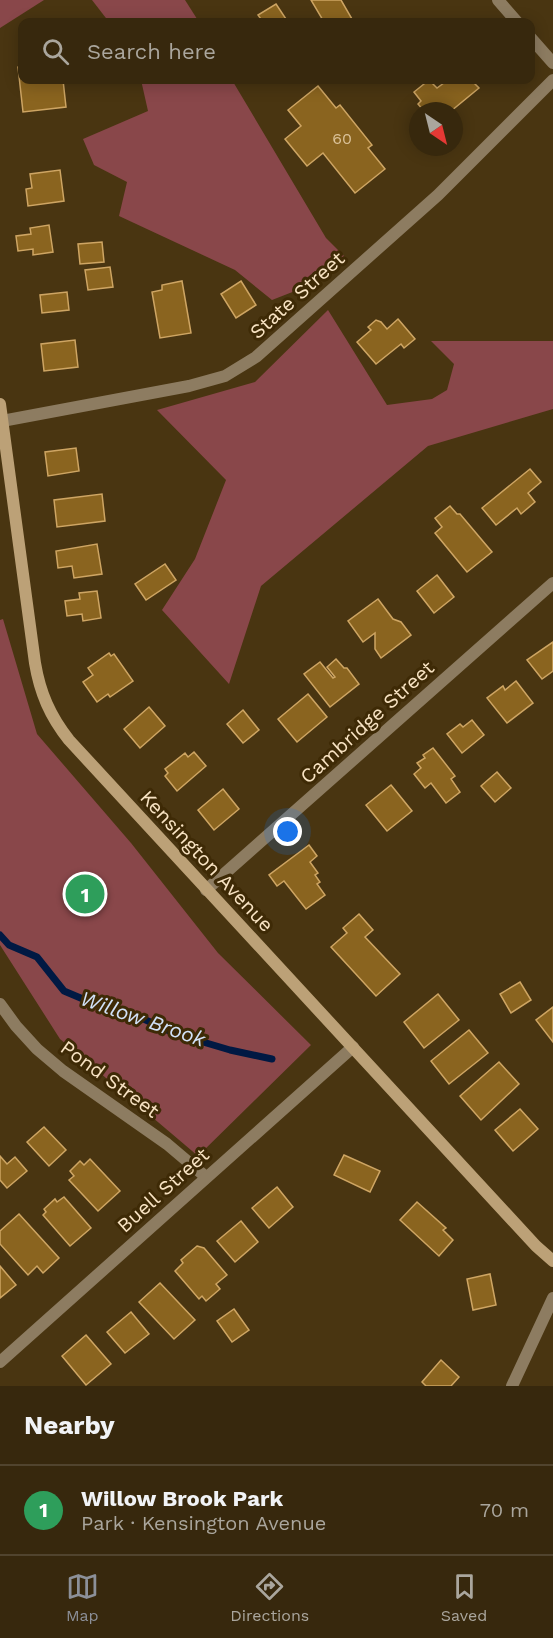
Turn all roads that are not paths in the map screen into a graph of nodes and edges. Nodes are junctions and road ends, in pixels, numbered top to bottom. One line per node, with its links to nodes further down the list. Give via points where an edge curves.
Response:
1 (498, 0): 2 (street)
2 (514, 18)
3 (535, 42): 4 (street)
4 (553, 63)
5 (553, 80): 7 (street, State Street, via 438,195 256,357 225,376 189,386)
6 (0, 404): 7 (main road, Kensington Avenue)
7 (2, 421): 9 (main road, Kensington Avenue, via 33,651 45,703 69,740)
8 (553, 583): 9 (street, Cambridge Street)
9 (206, 890): 11 (main road, Kensington Avenue)
10 (0, 1004): 12 (street, Pond Street, via 37,1049 63,1071 167,1144)
11 (353, 1047): 12 (street, Buell Street); 13 (main road, Kensington Avenue)
12 (206, 1177): 15 (street, Buell Street)
13 (553, 1262)
14 (553, 1298): 16 (street)
15 (0, 1362)
16 (512, 1386)

